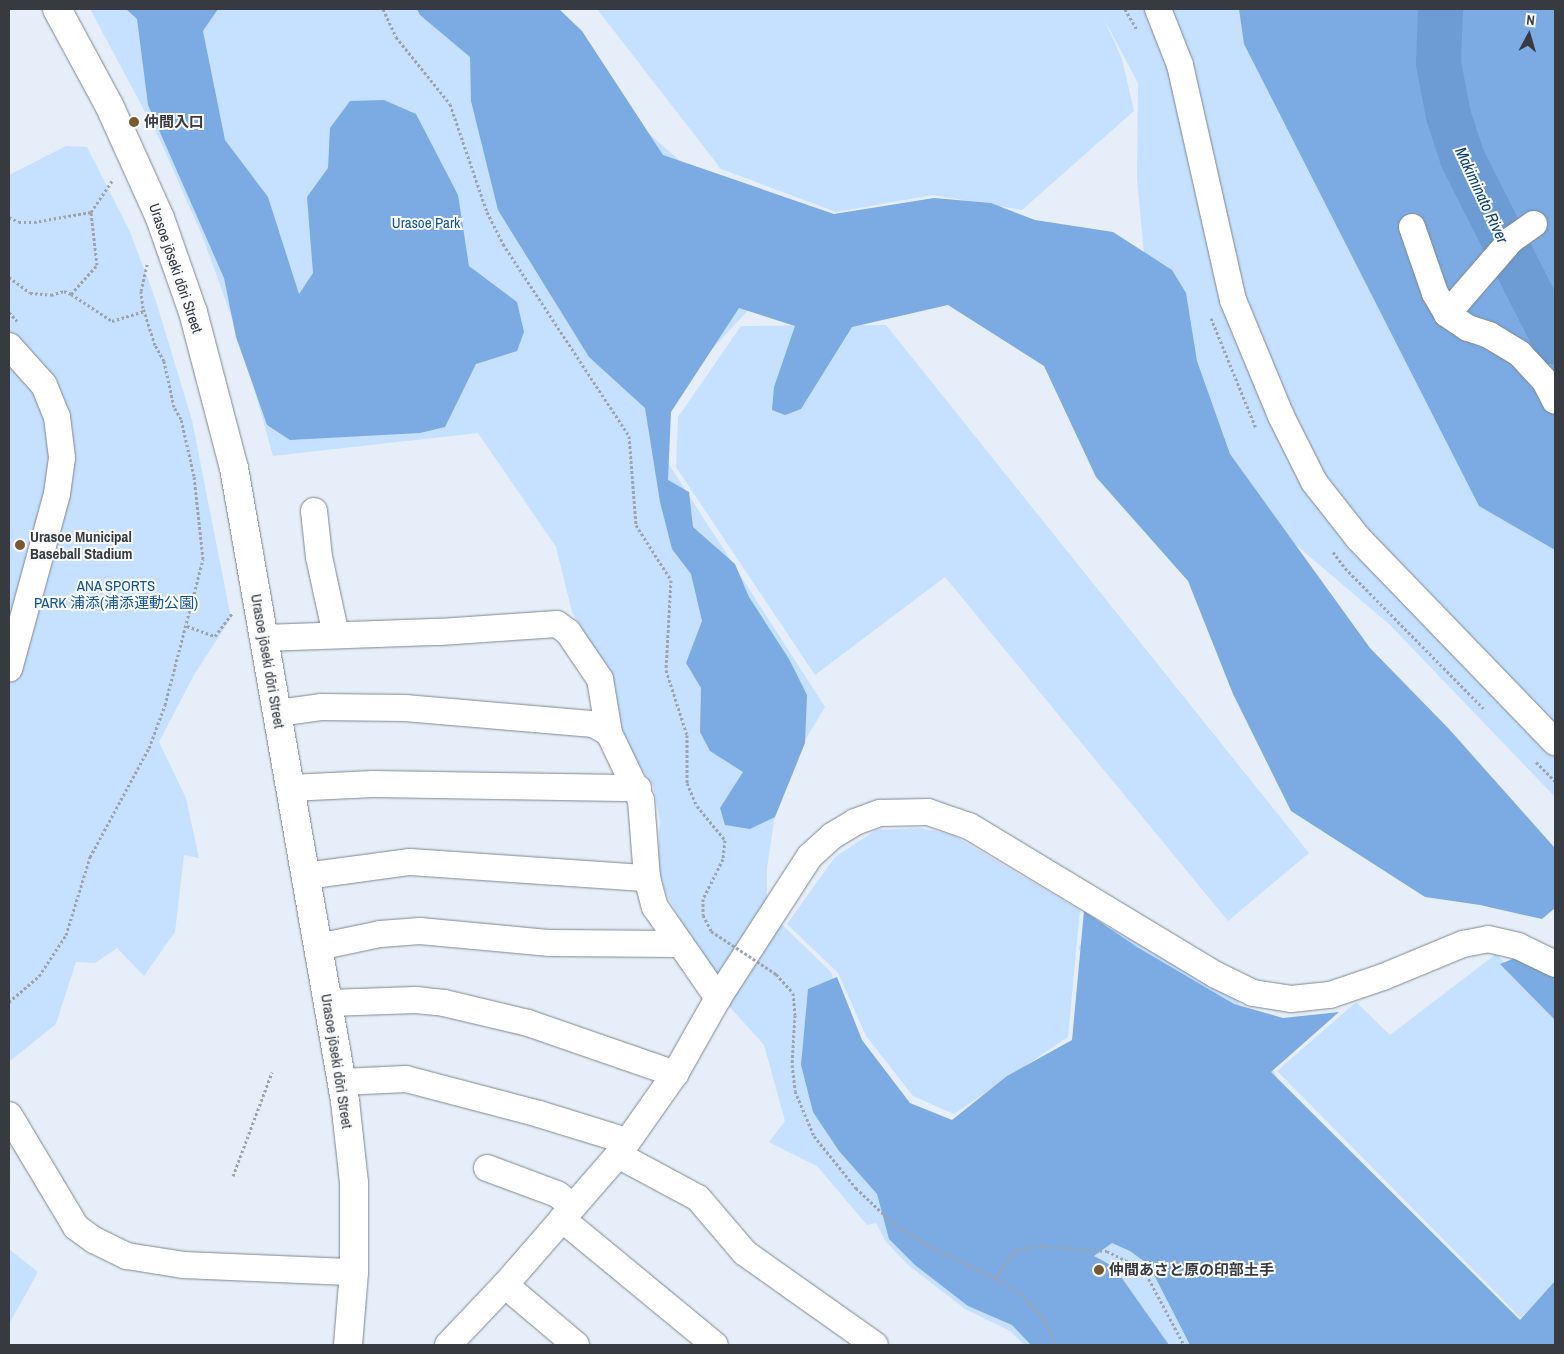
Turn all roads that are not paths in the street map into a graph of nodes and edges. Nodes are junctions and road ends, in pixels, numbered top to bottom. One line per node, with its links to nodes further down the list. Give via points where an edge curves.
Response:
1 (57, 9): 10 (main road, Urasoe jōseki dōri Street, via 125,136 178,264 227,436)
2 (1158, 9): 14 (street, via 1180,66 1233,300 1281,416 1314,482 1358,538)
3 (1534, 224): 5 (street, via 1511,240)
4 (1412, 227): 5 (street, via 1435,292)
5 (1452, 308): 7 (street, via 1468,328 1489,335 1519,352 1545,381)
6 (9, 346): 11 (street, via 44,385 57,417 62,458 57,494)
7 (1555, 402)
8 (314, 511): 9 (street, via 319,557)
9 (336, 636): 10 (street); 13 (street, via 557,624 568,632 600,679)
10 (264, 638): 12 (main road, Urasoe jōseki dōri Street)
11 (9, 669)
12 (278, 713): 13 (street, via 321,707 405,708 593,724); 15 (main road, Urasoe jōseki dōri Street)
13 (609, 733): 16 (street)
14 (1555, 742)
15 (290, 788): 16 (street, via 373,784); 17 (main road, Urasoe jōseki dōri Street)
16 (638, 788): 18 (street, via 644,822)
17 (306, 876): 18 (street, via 410,862); 20 (main road, Urasoe jōseki dōri Street)
18 (647, 878): 19 (street, via 655,907)
19 (680, 944): 20 (street, via 550,943 420,931 380,934); 22 (street)
20 (318, 946): 23 (main road, Urasoe jōseki dōri Street)
21 (1555, 964): 22 (street, via 1518,946 1488,940 1463,944 1383,978 1330,995 1291,999 1254,993 1216,975 969,826 928,812 902,811 880,813 856,822 832,836 810,856)
22 (718, 998): 24 (street)
23 (328, 1003): 24 (street, via 416,1000 444,1003 528,1023); 25 (main road, Urasoe jōseki dōri Street)
24 (675, 1074): 27 (street)
25 (342, 1082): 27 (street, via 406,1079 539,1114); 30 (main road, Urasoe jōseki dōri Street, via 354,1183)
26 (9, 1115): 30 (street, via 76,1227 127,1256 184,1264)
27 (622, 1148): 29 (street); 32 (street, via 698,1198 745,1253)
28 (487, 1168): 29 (street, via 557,1194)
29 (568, 1212): 31 (street); 36 (street)
30 (354, 1272): 33 (main road, Urasoe jōseki dōri Street)
31 (506, 1285): 34 (street); 35 (street)
32 (861, 1341)
33 (348, 1345)
34 (448, 1345)
35 (576, 1345)
36 (715, 1345)

